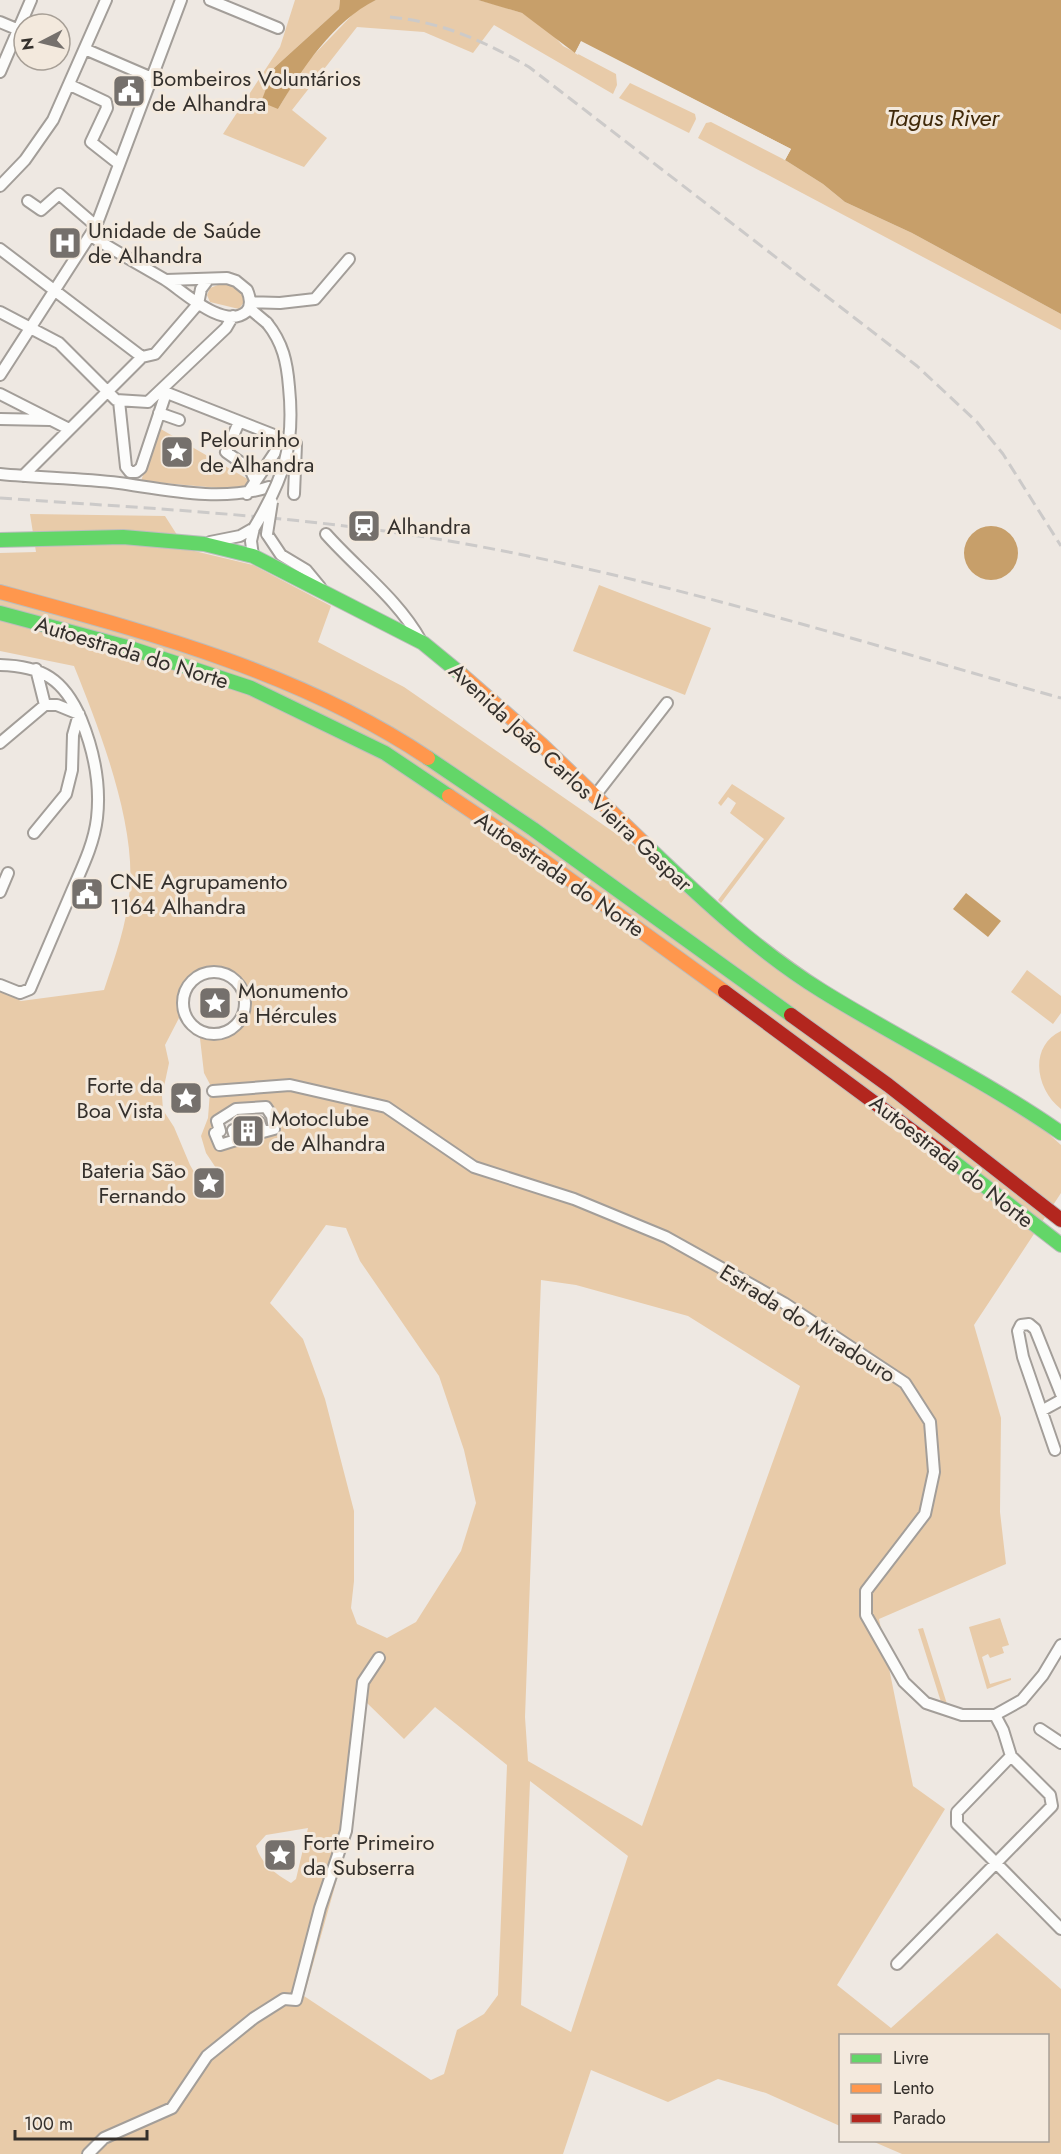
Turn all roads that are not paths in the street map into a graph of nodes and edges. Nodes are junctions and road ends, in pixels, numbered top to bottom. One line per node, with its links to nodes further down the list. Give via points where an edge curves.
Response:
1 (106, 0): 6 (street)
2 (181, 0): 8 (street)
3 (210, 0): 4 (street)
4 (278, 28)
5 (12, 45): 7 (street)
6 (87, 50): 8 (street); 9 (street)
7 (0, 72)
8 (152, 78): 10 (street)
9 (70, 85): 10 (street, via 106,102 91,142); 11 (street, via 53,120 25,160)
10 (119, 164): 13 (street)
11 (0, 186)
12 (28, 201): 13 (street, via 41,210 60,194)
13 (94, 231): 16 (street); 18 (street)
14 (0, 249): 18 (street)
15 (349, 259): 20 (street, via 315,299)
16 (166, 280): 17 (street); 19 (street)
17 (207, 281): 19 (street); 20 (street, via 236,281 247,290)
18 (55, 292): 23 (street); 24 (street)
19 (198, 304): 22 (street); 24 (street, via 154,354)
20 (249, 305): 22 (street, via 242,314); 43 (street, bridge, via 267,323 285,354 292,419 290,441)
21 (0, 312): 23 (street)
22 (233, 316): 27 (street)
23 (32, 327): 25 (street); 26 (street, via 58,343)
24 (142, 357): 26 (street)
25 (0, 375)
26 (107, 391): 29 (street); 35 (street)
27 (164, 392): 29 (street, via 149,402); 30 (street); 34 (street)
28 (0, 394): 32 (street)
29 (119, 401): 30 (street, via 124,458 130,472 141,468)
30 (159, 413): 33 (street)
31 (0, 419): 32 (street)
32 (50, 420): 35 (street)
33 (179, 420)
34 (239, 422): 36 (street); 39 (street, via 226,452 250,469)
35 (69, 429): 38 (street)
36 (284, 439): 39 (street); 42 (street, via 296,444)
37 (0, 474): 38 (street)
38 (23, 476): 41 (street, via 144,489)
39 (255, 480): 41 (street)
40 (269, 487): 41 (street)
41 (247, 494)
42 (294, 494)
43 (272, 498): 45 (street, bridge); 46 (street, bridge)
44 (326, 534): 53 (street, via 409,618)
45 (246, 538): 48 (street); 49 (street)
46 (265, 539): 49 (street); 50 (street, via 306,570)
47 (0, 540): 48 (main road, Avenida João Carlos Vieira Gaspar, via 123,537)
48 (204, 544): 49 (main road, Avenida João Carlos Vieira Gaspar)
49 (253, 556): 50 (main road, Avenida João Carlos Vieira Gaspar)
50 (320, 587): 53 (main road, Avenida João Carlos Vieira Gaspar)
51 (0, 592): 69 (main road, Autoestrada do Norte, via 133,628 258,670 395,736 533,829 888,1085)
52 (0, 613): 70 (main road, Autoestrada do Norte, via 127,647 250,688 385,753 522,845 876,1101)
53 (423, 643): 60 (main road, Avenida João Carlos Vieira Gaspar, via 542,745)
54 (0, 665): 55 (street)
55 (36, 669): 57 (street); 58 (street, via 60,684)
56 (667, 703): 60 (street)
57 (45, 705): 58 (street, via 57,705); 59 (street)
58 (79, 714): 61 (street, via 66,794); 64 (street, via 90,740 98,777 95,831 30,989 17,992)
59 (0, 743)
60 (594, 797): 68 (main road, Avenida João Carlos Vieira Gaspar, via 753,943 785,967 996,1089)
61 (34, 833)
62 (8, 873): 63 (street)
63 (0, 892)
64 (0, 985)
65 (193, 1026): 65 (street, via 184,1014 183,1003 184,992 193,980 215,971 235,980 243,992 245,1006 234,1026 213,1034)
66 (213, 1090): 77 (street, Estrada do Miradouro, via 290,1085 386,1107 474,1167 574,1199 666,1238 784,1303 905,1383 930,1422 934,1472 925,1514 867,1591 866,1614 904,1682 926,1703 962,1715)
67 (262, 1132): 67 (street, via 274,1129 266,1107 236,1109 217,1121 220,1131 215,1133 220,1145 236,1140 233,1130 260,1122)
68 (1061, 1133)
69 (1061, 1220)
70 (1061, 1245)
71 (1061, 1394): 73 (street, via 1035,1329 1026,1324 1019,1327 1023,1357)
72 (1061, 1400): 73 (street)
73 (1043, 1410): 74 (street)
74 (1055, 1450)
75 (1061, 1645): 77 (street, Estrada do Miradouro, via 1022,1700)
76 (379, 1658): 84 (street, via 363,1682 345,1831 296,2000 284,1999 207,2056 172,2108 104,2138)
77 (995, 1715): 80 (street)
78 (1040, 1729): 79 (street)
79 (1061, 1743)
80 (1011, 1756): 81 (street, via 955,1816 957,1824); 81 (street, via 1050,1795 1052,1806)
81 (996, 1863): 82 (street); 83 (street)
82 (1059, 1922)
83 (897, 1964)
84 (88, 2154)

